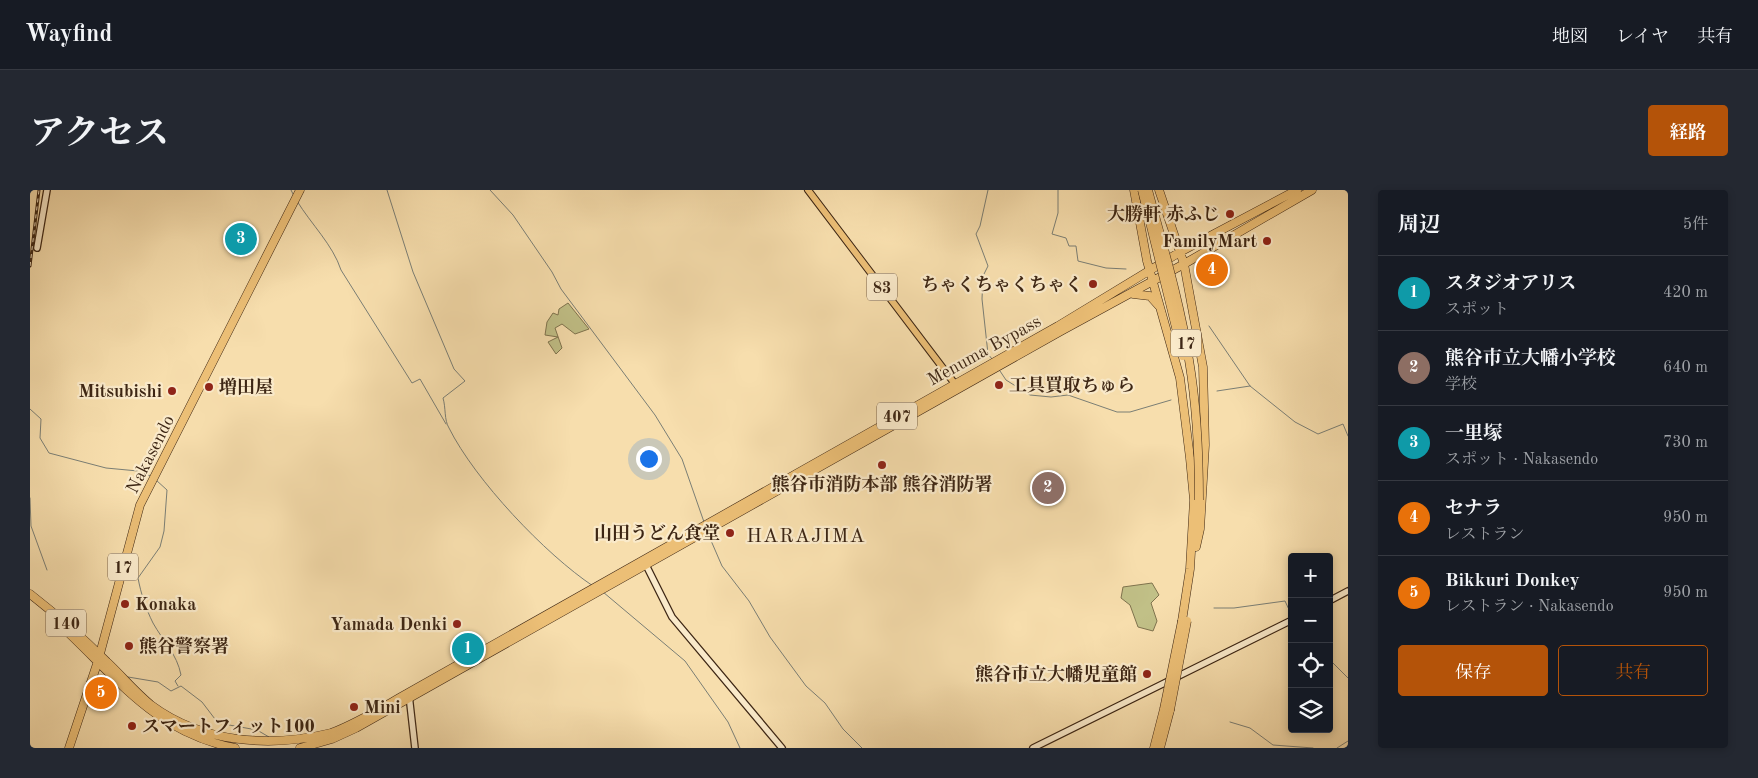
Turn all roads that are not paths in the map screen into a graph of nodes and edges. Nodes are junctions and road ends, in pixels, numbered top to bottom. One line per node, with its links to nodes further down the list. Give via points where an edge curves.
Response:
1 (47, 190): 10 (street)
2 (808, 190): 17 (main road, 83)
3 (1134, 190): 13 (highway, 17)
4 (1142, 190): 18 (highway, 17, bridge, via 1184,359)
5 (1148, 190): 18 (highway, 17, bridge, via 1189,358 1197,426)
6 (1160, 190): 11 (highway, 17)
7 (1297, 190): 11 (highway, 407)
8 (1312, 190): 12 (highway, 407)
9 (297, 196): 27 (highway, Nakasendo / 17, via 140,505)
10 (37, 248)
11 (1180, 252): 12 (highway, 17); 13 (highway, 407)
12 (1184, 264): 14 (highway, 407); 19 (highway, 17, via 1203,367 1206,415 1200,529)
13 (1150, 271): 14 (highway, 17); 17 (highway, Menuma Bypass / 407)
14 (1153, 281): 15 (highway, 407); 16 (highway, 17)
15 (1130, 294): 16 (highway, via 1150,296); 20 (highway, Menuma Bypass / 407)
16 (1160, 308): 18 (highway, 17, via 1180,378)
17 (955, 384): 20 (highway, Menuma Bypass / 407)
18 (1196, 500): 19 (highway, 17); 25 (highway, 17)
19 (1196, 547): 25 (highway, 17)
20 (645, 563): 28 (highway, Menuma Bypass / 407); 34 (street, via 672,616)
21 (1348, 591): 23 (street)
22 (30, 594): 27 (highway, 140)
23 (1333, 599)
24 (30, 600): 27 (highway, 140)
25 (1185, 621): 29 (highway, 17, bridge)
26 (1288, 622): 35 (street)
27 (98, 658): 28 (highway, 407, via 162,713 202,733 242,743 280,744 324,736); 30 (highway, Nakasendo / 17); 31 (highway, via 159,718 200,739)
28 (409, 696): 32 (highway, 407, via 347,733); 33 (street)
29 (1167, 710): 36 (highway, 17); 37 (highway, 17)
30 (69, 748)
31 (235, 748)
32 (300, 748)
33 (415, 748)
34 (782, 748)
35 (1033, 748)
36 (1154, 748)
37 (1160, 748)

